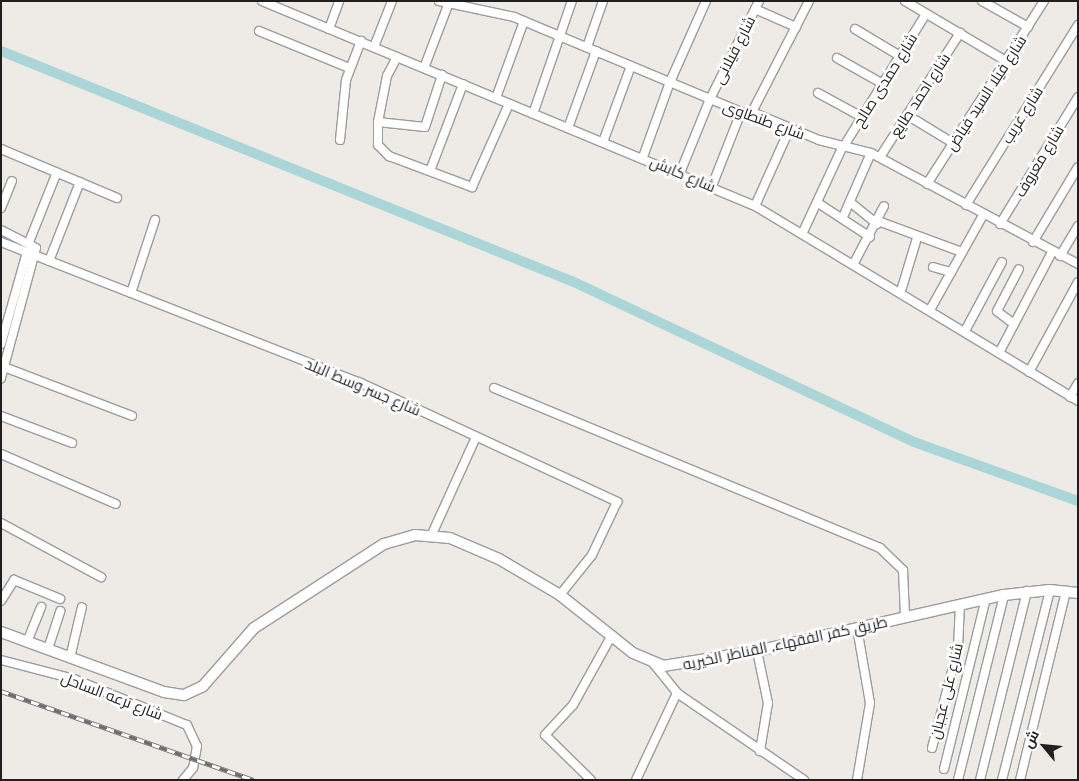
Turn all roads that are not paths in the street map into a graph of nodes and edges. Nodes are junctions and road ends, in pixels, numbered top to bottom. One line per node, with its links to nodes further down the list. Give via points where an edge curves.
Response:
1 (262, 1): 15 (street, شارع كابش)
2 (288, 1): 15 (street)
3 (339, 1): 21 (street)
4 (392, 1): 27 (street)
5 (440, 1): 13 (street, شارع طنطاوى)
6 (572, 1): 25 (street)
7 (603, 1): 28 (street)
8 (706, 1): 38 (street)
9 (809, 1): 19 (street)
10 (905, 1): 16 (street)
11 (982, 1): 20 (street)
12 (1044, 1): 20 (street, شارع فيلا السيد فياض)
13 (448, 5): 17 (street, شارع طنطاوى); 36 (street)
14 (757, 5): 19 (street); 44 (street, شارع فيلانى)
15 (287, 10): 21 (street, شارع كابش)
16 (926, 14): 24 (street); 30 (street, شارع حمدى صالح)
17 (524, 21): 25 (street, شارع طنطاوى); 43 (street)
18 (1078, 25): 73 (street, شارع غريب)
19 (796, 27): 47 (street)
20 (1028, 27): 33 (street, شارع فيلا السيد فياض)
21 (329, 29): 26 (street, شارع كابش)
22 (855, 29): 30 (street)
23 (259, 31): 35 (street)
24 (960, 34): 33 (street); 49 (street, شارع احمد طايع)
25 (560, 36): 28 (street, شارع طنطاوى); 48 (street)
26 (361, 41): 27 (street, شارع كابش); 35 (street)
27 (374, 47): 31 (street, شارع كابش)
28 (587, 47): 29 (street, شارع طنطاوى)
29 (596, 51): 34 (street, شارع طنطاوى); 52 (street)
30 (900, 56): 40 (street, شارع حمدى صالح)
31 (397, 57): 36 (street, شارع كابش); 51 (street, via 387,76)
32 (837, 58): 40 (street)
33 (1006, 61): 56 (street, شارع فيلا السيد فياض)
34 (631, 66): 38 (street, شارع طنطاوى); 55 (street)
35 (349, 68): 54 (street)
36 (424, 68): 37 (street, شارع كابش)
37 (442, 75): 39 (street, شارع كابش); 51 (street, via 425,127)
38 (670, 82): 44 (street, شارع طنطاوى); 60 (street)
39 (463, 84): 43 (street, شارع كابش); 63 (street)
40 (883, 84): 50 (street, شارع حمدى صالح)
41 (818, 93): 50 (street)
42 (1078, 97): 81 (street, شارع معروف)
43 (496, 98): 45 (street, شارع كابش)
44 (710, 99): 46 (street, شارع طنطاوى); 65 (street, شارع فيلانى)
45 (509, 104): 48 (street, شارع كابش); 63 (street, via 472,187)
46 (741, 112): 47 (street, شارع طنطاوى); 69 (street)
47 (752, 112): 53 (street, شارع طنطاوى)
48 (533, 114): 52 (street, شارع كابش)
49 (907, 115): 56 (street); 61 (street, شارع احمد طايع)
50 (862, 117): 57 (street, شارع حمدى صالح)
51 (378, 122): 63 (street, via 378,145 382,152)
52 (568, 128): 55 (street, شارع كابش)
53 (790, 128): 57 (street, شارع طنطاوى); 74 (street)
54 (340, 140)
55 (603, 142): 60 (street, شارع كابش)
56 (953, 143): 68 (street, شارع فيلا السيد فياض)
57 (844, 146): 59 (street, شارع طنطاوى); 72 (street, شارع حمدى صالح)
58 (1, 148): 64 (street)
59 (871, 153): 61 (street, شارع طنطاوى); 71 (street)
60 (643, 157): 65 (street, شارع كابش)
61 (880, 157): 68 (street, شارع طنطاوى)
62 (1078, 167): 89 (street)
63 (430, 171)
64 (57, 172): 67 (street); 88 (street)
65 (680, 173): 69 (street, شارع كابش)
66 (12, 181): 76 (street)
67 (80, 182): 70 (street); 94 (street)
68 (927, 184): 73 (street, شارع طنطاوى)
69 (712, 186): 74 (street, شارع كابش)
70 (117, 198)
71 (850, 202): 78 (street); 80 (street)
72 (818, 203): 78 (street); 84 (street, شارع حمدى صالح)
73 (966, 205): 77 (street, شارع طنطاوى)
74 (755, 206): 84 (street, شارع كابش)
75 (884, 206): 80 (street)
76 (1, 208)
77 (983, 215): 81 (street, شارع طنطاوى); 90 (street)
78 (843, 216): 85 (street)
79 (155, 220): 103 (street)
80 (877, 223): 85 (street); 86 (street)
81 (1000, 224): 89 (street, شارع طنطاوى)
82 (1078, 226): 93 (street)
83 (1, 230): 88 (street)
84 (803, 232): 96 (street, شارع كابش)
85 (870, 237): 96 (street)
86 (917, 238): 90 (street); 102 (street)
87 (1, 242): 92 (street, شارع جسر وسط البلد)
88 (29, 242): 92 (street, via 36,246)
89 (1033, 242): 91 (street, شارع طنطاوى)
90 (962, 252): 100 (street)
91 (1052, 252): 93 (street, شارع طنطاوى); 105 (street)
92 (30, 253): 94 (street, شارع جسر وسط البلد); 107 (street); 109 (street)
93 (1060, 256): 97 (street, شارع طنطاوى)
94 (49, 260): 103 (street, شارع جسر وسط البلد)
95 (1002, 262): 106 (street)
96 (854, 263): 102 (street, شارع كابش)
97 (1078, 264)
98 (933, 267): 100 (street)
99 (1019, 269): 105 (street, via 997,311)
100 (951, 272): 104 (street)
101 (1078, 282): 110 (street)
102 (901, 291): 104 (street, شارع كابش)
103 (131, 293): 118 (street, شارع جسر وسط البلد, via 359,382)
104 (930, 310): 106 (street, شارع كابش)
105 (1014, 324): 108 (street)
106 (965, 331): 108 (street, شارع كابش)
107 (1, 344)
108 (999, 353): 110 (street, شارع كابش)
109 (4, 367): 111 (street); 117 (street)
110 (1029, 372): 114 (street, شارع كابش)
111 (1, 378)
112 (1078, 383): 114 (street)
113 (494, 388): 138 (street, via 880,548 904,570)
114 (1070, 397): 115 (street, شارع كابش)
115 (1078, 402)
116 (1, 416): 119 (street)
117 (132, 416)
118 (476, 437): 123 (street); 130 (street, شارع جسر وسط البلد, via 618,504 592,555)
119 (72, 443)
120 (1, 454): 121 (street)
121 (116, 504)
122 (1, 523): 124 (street)
123 (432, 534): 130 (street, via 500,559); 145 (street, via 384,544 254,628 203,686 184,695 164,692)
124 (101, 577)
125 (1050, 590): 126 (street, طريق كفر الفقهاء, القناطر الخيريه); 127 (street, طريق كفر الفقهاء, القناطر الخيريه); 159 (street)
126 (1027, 591): 129 (street, طريق كفر الفقهاء, القناطر الخيريه); 158 (street)
127 (1066, 591): 128 (street, طريق كفر الفقهاء, القناطر الخيريه); 160 (street)
128 (1078, 593)
129 (1004, 594): 131 (street, طريق كفر الفقهاء, القناطر الخيريه); 157 (street)
130 (560, 595): 141 (street)
131 (986, 598): 134 (street, طريق كفر الفقهاء, القناطر الخيريه); 151 (street)
132 (60, 599): 133 (street, via 14,580 8,583)
133 (1, 601)
134 (960, 604): 138 (street, طريق كفر الفقهاء, القناطر الخيريه); 149 (street, شارع على عجبان, via 958,648)
135 (82, 606): 145 (street)
136 (41, 607): 142 (street)
137 (60, 611): 143 (street)
138 (905, 616): 139 (street, طريق كفر الفقهاء, القناطر الخيريه)
139 (858, 628): 144 (street, طريق كفر الفقهاء, القناطر الخيريه); 156 (street, via 870,703)
140 (1, 632): 142 (street)
141 (612, 635): 147 (street); 153 (street, via 573,705 546,735)
142 (27, 642): 143 (street)
143 (48, 649): 145 (street)
144 (757, 651): 147 (street, طريق كفر الفقهاء, القناطر الخيريه, via 685,666); 150 (street, via 768,703)
145 (70, 658)
146 (1, 660): 152 (street, شارع ترعه الساحل, via 74,679 187,725 195,735 196,758)
147 (653, 664): 148 (street)
148 (677, 693): 150 (street); 154 (street)
149 (932, 748)
150 (760, 751): 155 (street)
151 (944, 769)
152 (183, 780)
153 (591, 780)
154 (636, 780)
155 (804, 780)
156 (857, 780)
157 (958, 780)
158 (980, 780)
159 (1002, 780)
160 (1020, 780)

